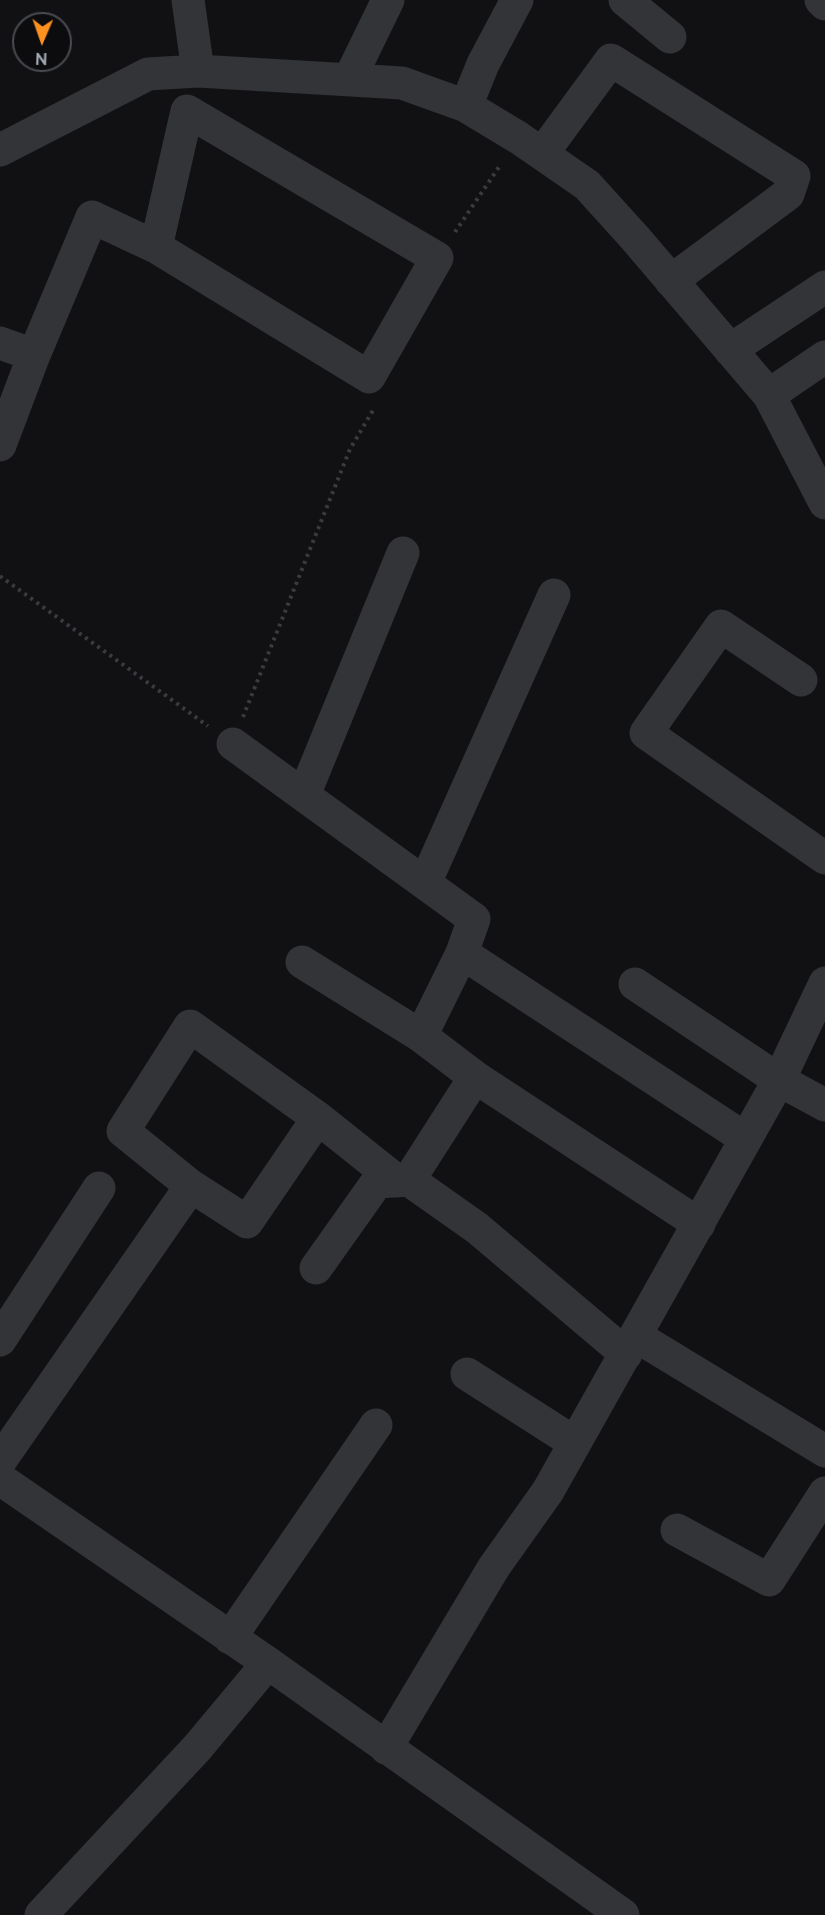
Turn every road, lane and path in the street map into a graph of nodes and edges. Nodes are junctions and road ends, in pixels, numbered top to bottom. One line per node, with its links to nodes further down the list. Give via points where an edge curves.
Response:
1 (188, 0): 8 (street)
2 (388, 0): 9 (street)
3 (517, 0): 10 (street)
4 (624, 0): 7 (street)
5 (821, 0): 6 (street)
6 (825, 4)
7 (670, 37)
8 (198, 70): 9 (street); 12 (street, via 148,74)
9 (350, 78): 10 (street, via 402,83)
10 (466, 106): 11 (street)
11 (531, 146): 14 (path); 15 (street, via 587,185); 15 (street, via 611,60 794,176 788,194)
12 (0, 150)
13 (156, 247): 14 (street, via 187,111); 19 (street, via 92,217); 21 (street)
14 (437, 258): 21 (street)
15 (671, 281): 18 (street)
16 (825, 287): 18 (street)
17 (0, 343): 19 (street)
18 (730, 350): 22 (street)
19 (34, 355): 23 (street)
20 (825, 357): 22 (street)
21 (369, 377): 29 (path, via 380,399 350,448)
22 (769, 395): 24 (street)
23 (0, 445)
24 (825, 503)
25 (403, 553): 30 (street)
26 (0, 576): 29 (path)
27 (554, 595): 32 (street)
28 (801, 680): 31 (street, via 721,626 646,733)
29 (232, 744): 30 (street)
30 (304, 795): 32 (street)
31 (825, 858)
32 (425, 884): 33 (street, via 474,919)
33 (462, 953): 37 (street); 42 (street)
34 (302, 962): 37 (street)
35 (635, 984): 39 (street)
36 (825, 984): 39 (street)
37 (421, 1036): 38 (street)
38 (475, 1077): 43 (street); 46 (street)
39 (779, 1080): 40 (street); 42 (street)
40 (825, 1105)
41 (318, 1118): 43 (street); 44 (street, via 247,1222); 44 (street, via 189,1026 123,1131)
42 (746, 1139): 46 (street)
43 (403, 1180): 47 (street, via 377,1182); 49 (street, via 477,1228)
44 (191, 1186): 54 (street)
45 (99, 1188): 48 (street)
46 (699, 1224): 49 (street)
47 (316, 1268)
48 (0, 1340)
49 (631, 1345): 52 (street); 53 (street)
50 (467, 1374): 52 (street)
51 (376, 1425): 58 (street)
52 (575, 1443): 60 (street, via 548,1491 494,1567)
53 (825, 1451)
54 (0, 1461)
55 (0, 1479): 58 (street)
56 (825, 1493): 57 (street, via 769,1580)
57 (677, 1530)
58 (230, 1638): 59 (street)
59 (268, 1663): 60 (street); 61 (street, via 197,1748)
60 (386, 1748): 62 (street)
61 (41, 1915)
62 (622, 1915)

